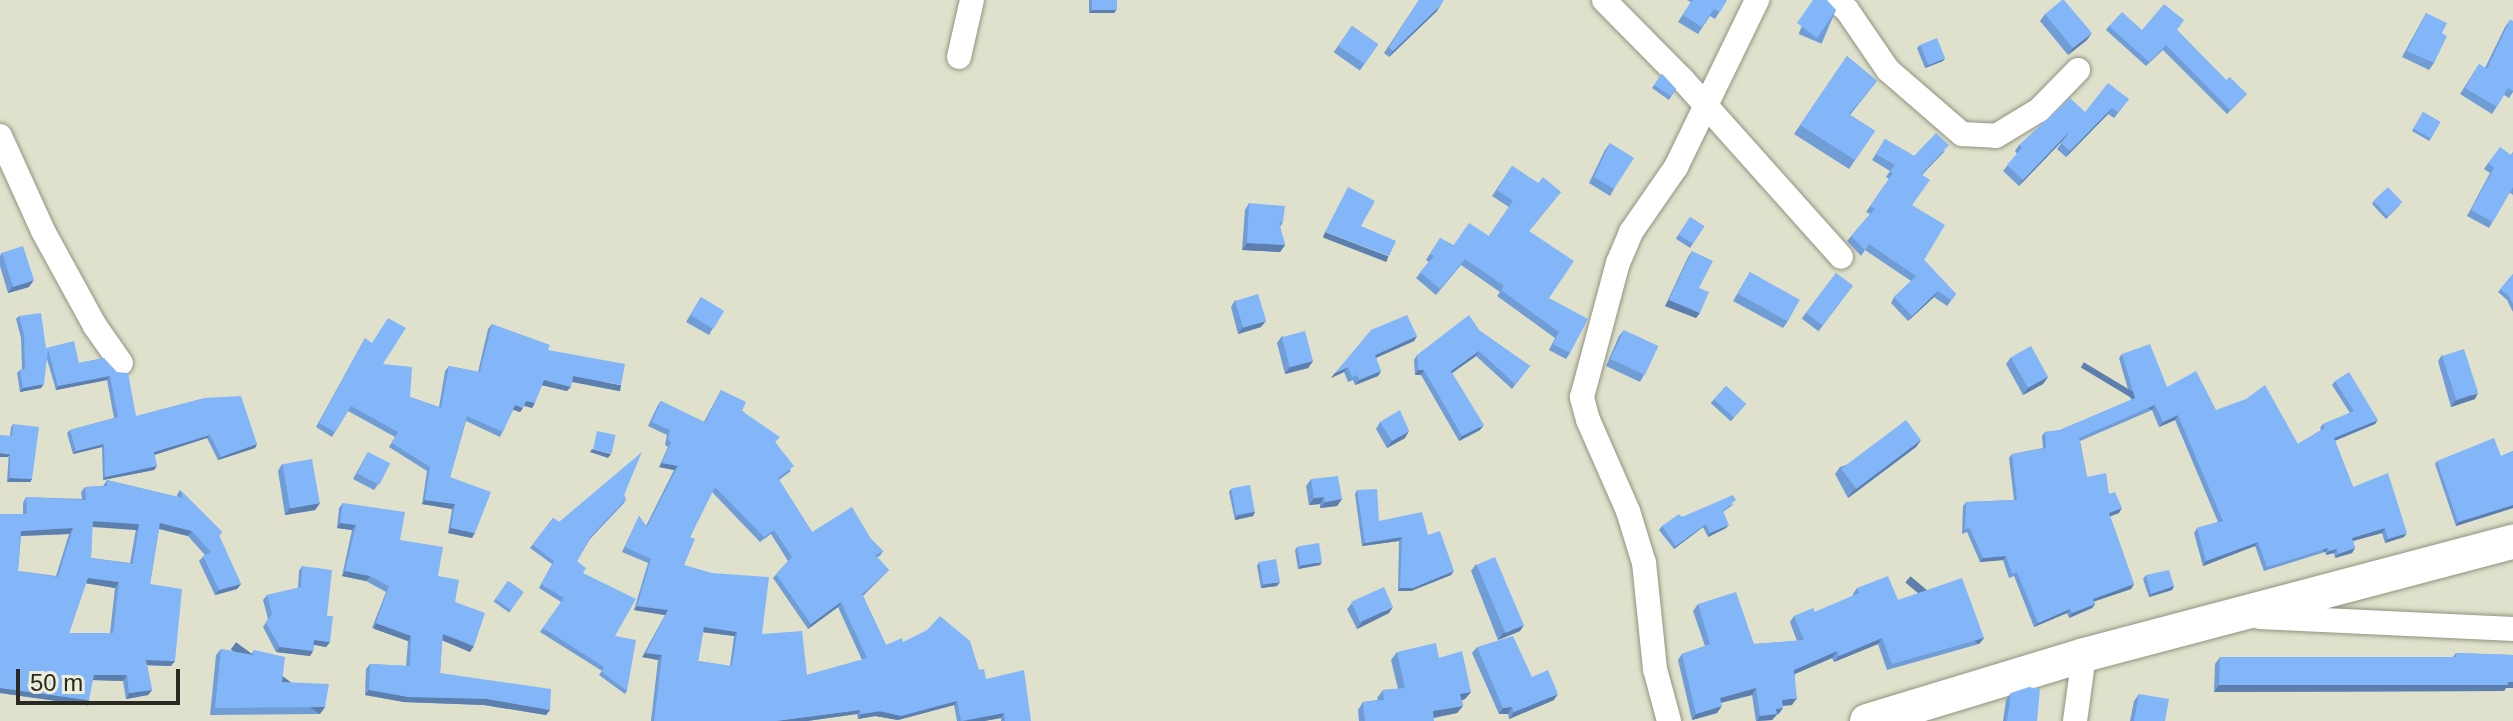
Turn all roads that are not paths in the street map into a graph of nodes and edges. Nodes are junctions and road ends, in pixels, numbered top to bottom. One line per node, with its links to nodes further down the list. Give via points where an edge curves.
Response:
1 (972, 0): 5 (street)
2 (1604, 0): 7 (street)
3 (1757, 0): 7 (street)
4 (1835, 0): 6 (street, via 1888,70 1962,134 1996,136 2039,110)
5 (959, 57)
6 (2078, 70)
7 (1707, 108): 9 (street); 15 (street, via 1676,167 1631,232 1582,397 1644,563 1655,669)
8 (0, 136): 10 (street, via 43,231)
9 (1841, 257)
10 (121, 363)
11 (2513, 542): 12 (street)
12 (2239, 615): 13 (street); 14 (street)
13 (2513, 629)
14 (2084, 655): 16 (street); 17 (street)
15 (1669, 721)
16 (1867, 721)
17 (2075, 721)

